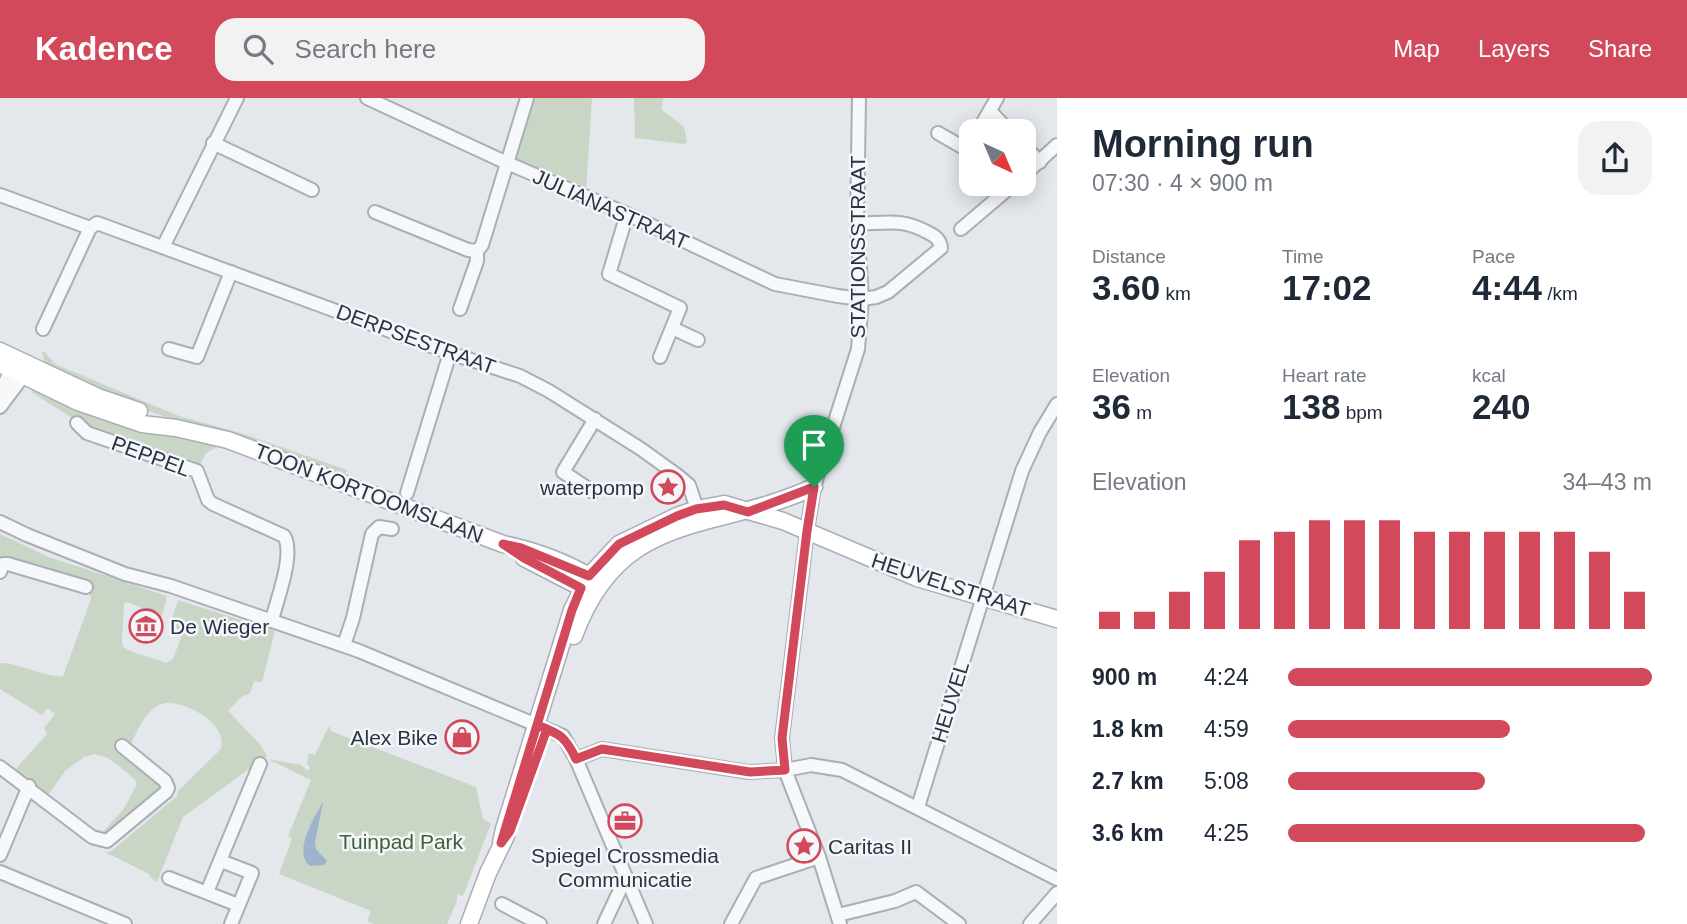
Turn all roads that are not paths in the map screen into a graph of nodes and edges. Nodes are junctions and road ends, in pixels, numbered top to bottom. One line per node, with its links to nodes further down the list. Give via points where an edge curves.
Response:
1 (237, 98): 10 (street)
2 (367, 98): 15 (street, JULIANASTRAAT)
3 (527, 98): 15 (street)
4 (859, 98): 22 (street, STATIONSSTRAAT)
5 (998, 98): 6 (street)
6 (990, 111): 7 (street); 8 (street)
7 (985, 119)
8 (998, 119)
9 (938, 133): 11 (street)
10 (213, 143): 17 (street); 25 (street)
11 (959, 143)
12 (1057, 145): 14 (street)
13 (1036, 158): 14 (street)
14 (1040, 162): 16 (street)
15 (507, 163): 21 (street, JULIANASTRAAT); 26 (street)
16 (1036, 166)
17 (312, 190)
18 (0, 195): 23 (street, DERPSESTRAAT)
19 (1000, 196): 24 (street)
20 (375, 212): 26 (street)
21 (627, 214): 28 (street, JULIANASTRAAT, via 775,284); 30 (street, via 609,274 680,308)
22 (857, 224): 28 (street, STATIONSSTRAAT); 28 (street, via 908,222 941,243 937,253 888,292)
23 (90, 229): 25 (street, DERPSESTRAAT, via 97,223); 31 (street)
24 (961, 229)
25 (163, 247): 27 (street, DERPSESTRAAT)
26 (477, 251): 29 (street)
27 (231, 272): 33 (street, via 197,357); 35 (street, DERPSESTRAAT)
28 (862, 299): 43 (street, STATIONSSTRAAT, via 858,349)
29 (460, 309)
30 (672, 328): 32 (street); 36 (street)
31 (43, 329)
32 (698, 340)
33 (169, 349)
34 (0, 351): 37 (street, TOON KORTOOMSLAAN)
35 (450, 353): 41 (street, DERPSESTRAAT, via 520,376); 45 (street)
36 (660, 357)
37 (14, 368): 38 (street); 40 (street); 51 (street, TOON KORTOOMSLAAN, via 78,402 142,424 228,440)
38 (0, 394)
39 (1057, 404): 55 (street, HEUVEL, via 1022,471)
40 (0, 407)
41 (595, 419): 44 (street, via 562,472); 46 (street, DERPSESTRAAT, via 689,485)
42 (77, 423): 57 (street, PEPPEL, via 87,433 197,471 213,505 284,536 288,556)
43 (814, 487): 47 (street); 50 (street, STATIONSSTRAAT)
44 (593, 492)
45 (407, 494)
46 (696, 509): 47 (street, HEUVELSTRAAT, via 724,505); 53 (street, via 619,544)
47 (748, 512): 50 (street, HEUVELSTRAAT); 53 (street, via 694,523 645,542)
48 (0, 522): 57 (street, via 125,574)
49 (392, 529): 58 (street, via 379,527 372,534)
50 (807, 531): 55 (street, HEUVELSTRAAT, via 917,578); 64 (street, STATIONSSTRAAT, via 782,738)
51 (503, 544): 53 (street); 53 (street, TOON KORTOOMSLAAN, via 521,548)
52 (0, 572): 54 (street, via 3,564 8,564)
53 (588, 586): 59 (street)
54 (86, 587)
55 (982, 596): 56 (street, HEUVELSTRAAT); 66 (street, HEUVEL)
56 (1057, 619)
57 (272, 620): 58 (street)
58 (344, 645): 59 (street)
59 (542, 727): 61 (street, via 563,736); 74 (street, via 510,831)
60 (122, 746): 65 (street, via 166,781 168,788 107,841 92,837)
61 (576, 759): 64 (street, via 602,749 750,772); 71 (street)
62 (260, 764): 69 (street)
63 (0, 766): 65 (street)
64 (785, 770): 66 (street, via 811,765 842,770); 68 (street, STATIONSSTRAAT)
65 (29, 786): 67 (street)
66 (918, 807): 73 (street)
67 (0, 855)
68 (819, 857): 79 (street, STATIONSSTRAAT); 87 (street, via 756,878)
69 (221, 861): 75 (street); 78 (street, via 251,873)
70 (0, 872): 81 (street)
71 (626, 877): 80 (street); 86 (street)
72 (169, 878): 75 (street)
73 (1057, 879)
74 (482, 887): 83 (street); 84 (street)
75 (207, 892): 78 (street)
76 (1057, 893): 89 (street)
77 (502, 904): 85 (street)
78 (238, 905): 82 (street)
79 (839, 919): 88 (street, via 916,892)
80 (644, 923)
81 (125, 924)
82 (231, 924)
83 (462, 924)
84 (469, 924)
85 (540, 924)
86 (604, 924)
87 (731, 924)
88 (959, 924)
89 (1030, 924)

